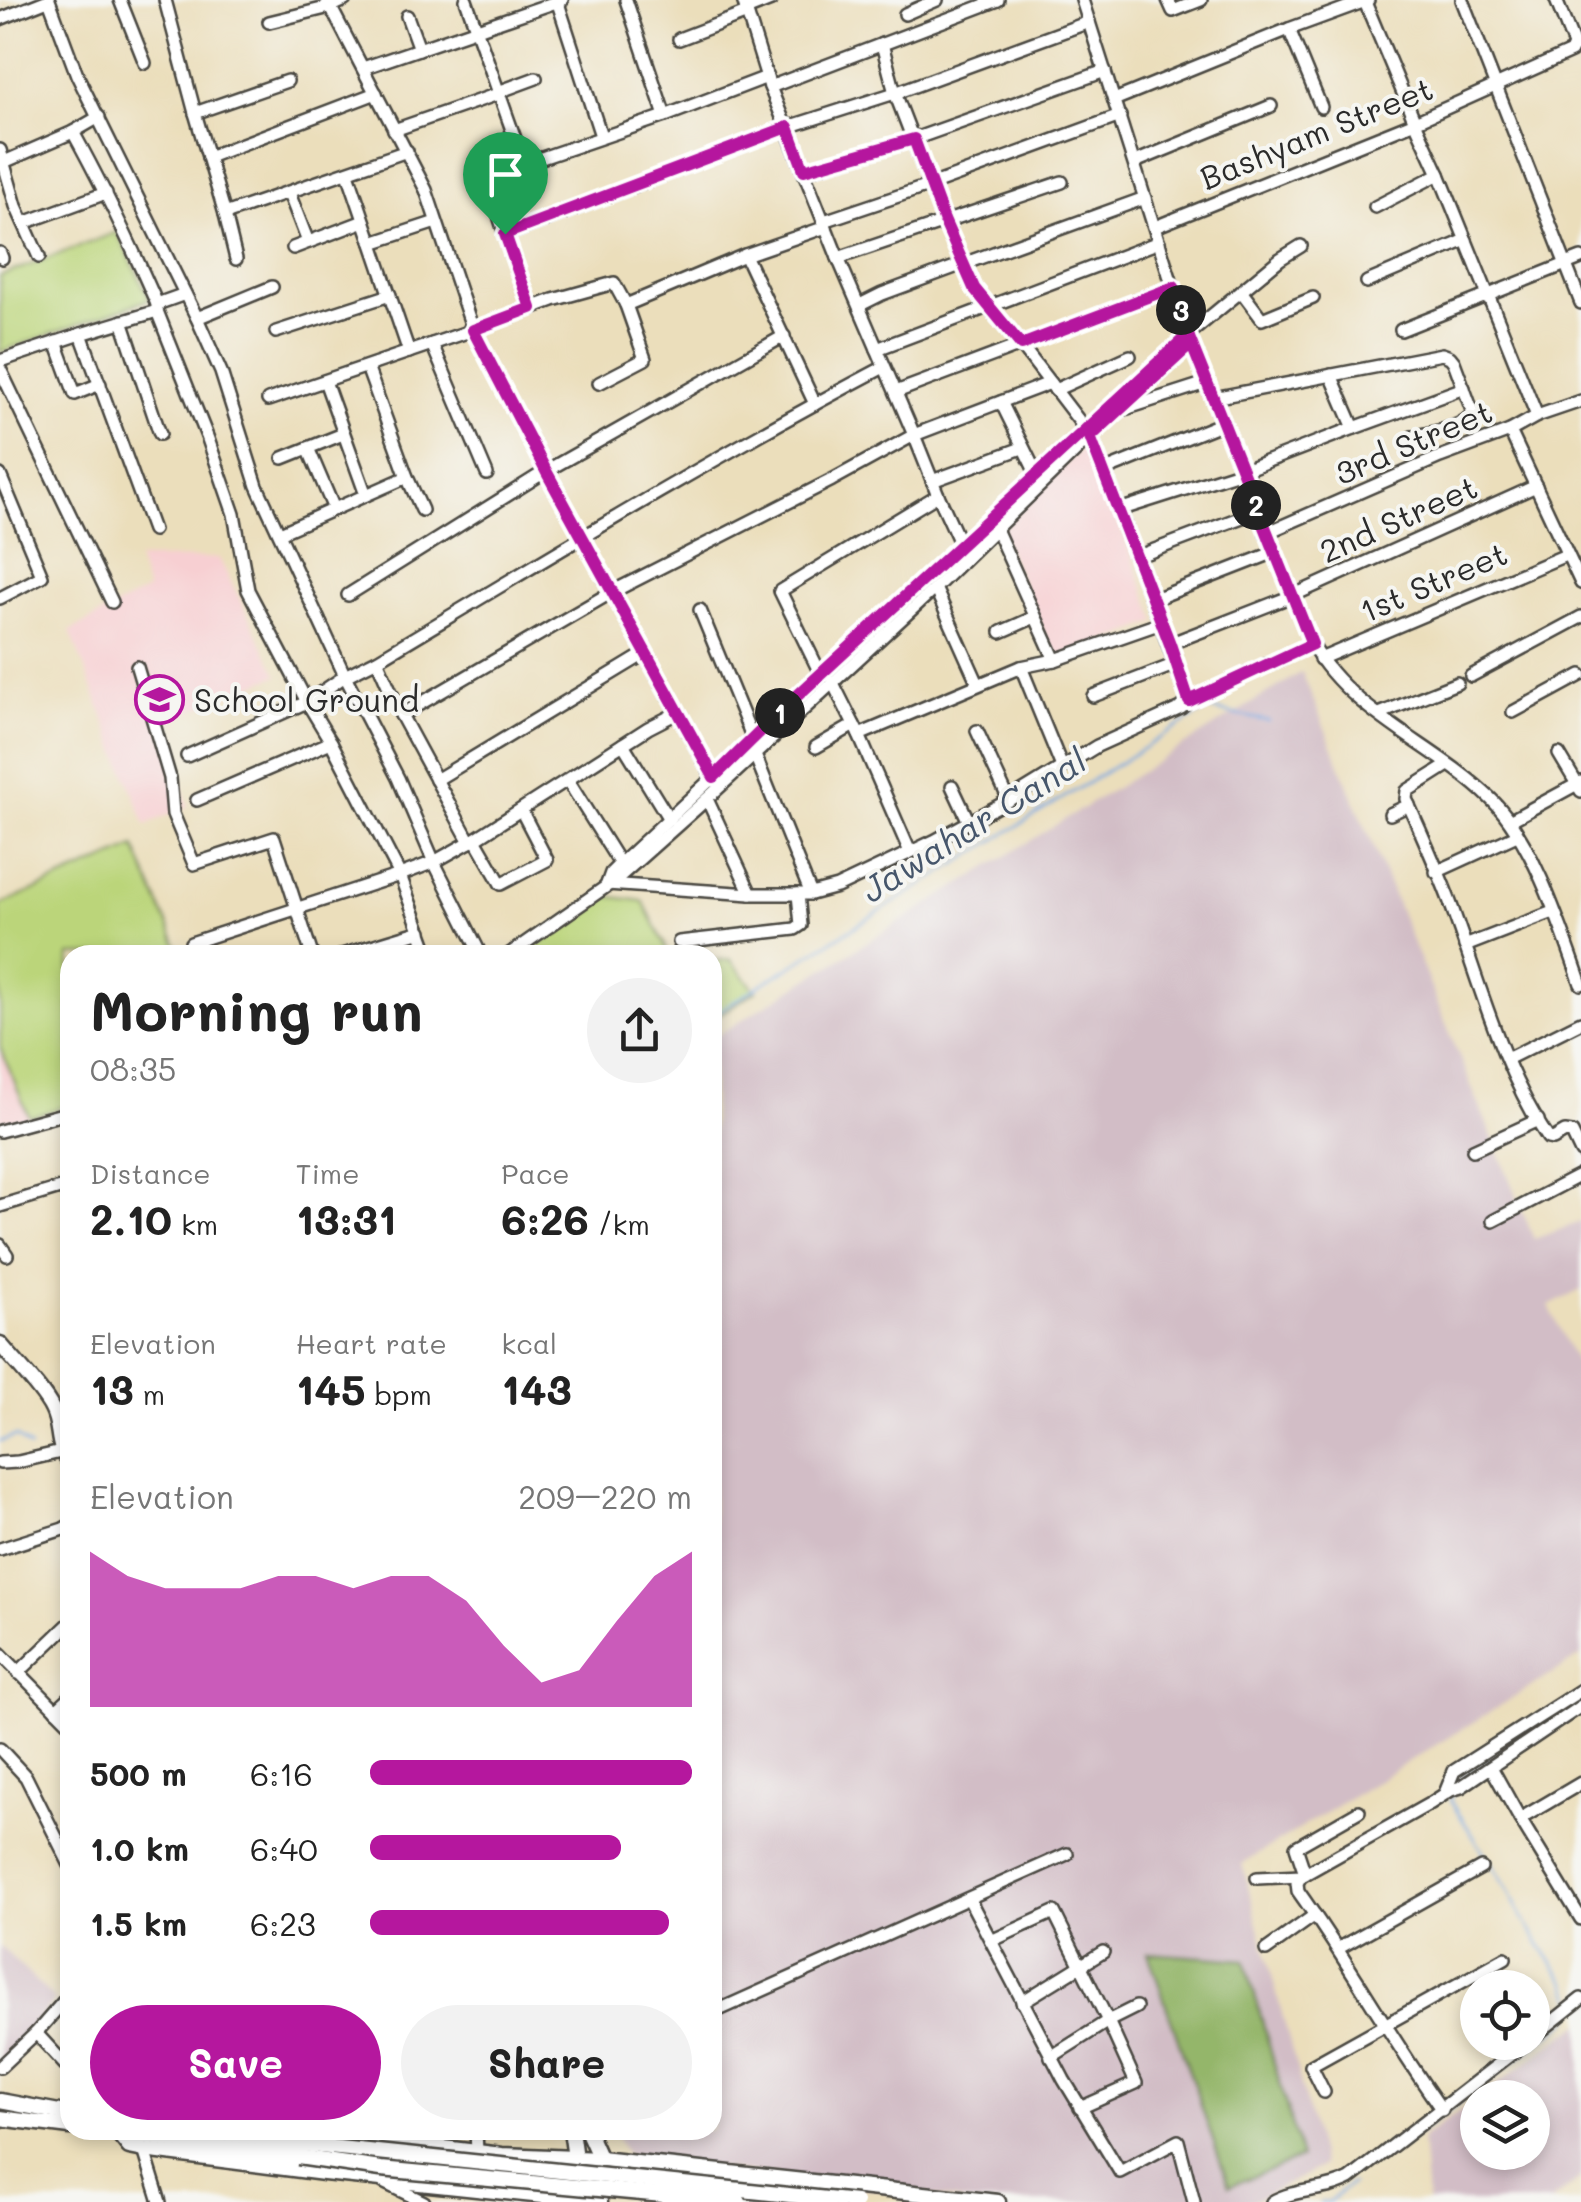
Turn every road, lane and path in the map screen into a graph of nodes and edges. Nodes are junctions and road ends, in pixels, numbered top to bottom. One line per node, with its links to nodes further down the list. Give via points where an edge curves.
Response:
1 (49, 0): 21 (street); 45 (street)
2 (120, 0): 29 (street)
3 (165, 0): 42 (street)
4 (345, 0): 17 (street)
5 (466, 0): 25 (street)
6 (559, 0): 25 (street); 50 (street)
7 (626, 0): 43 (street)
8 (771, 0): 18 (street)
9 (937, 0): 19 (street)
10 (998, 0): 27 (street)
11 (1082, 0): 23 (street)
12 (1168, 0): 13 (street, via 1172,11)
13 (1201, 0)
14 (1462, 0): 35 (street)
15 (1556, 0): 35 (street, Bashyam Street, via 1572,52)
16 (1367, 1): 24 (street); 46 (street)
17 (329, 3): 22 (street); 30 (street)
18 (745, 8): 26 (street); 34 (street)
19 (905, 14)
20 (407, 16): 28 (street)
21 (0, 19)
22 (269, 22)
23 (1088, 22): 31 (street); 36 (street)
24 (1289, 28): 39 (street); 41 (street)
25 (474, 29): 28 (street); 38 (street)
26 (679, 39)
27 (882, 44): 34 (street); 36 (street)
28 (418, 49): 30 (street)
29 (145, 62)
30 (364, 68): 37 (street)
31 (1105, 71): 39 (street); 51 (street)
32 (536, 78): 38 (street)
33 (288, 81): 42 (street)
34 (769, 82): 43 (street); 47 (street)
35 (1496, 87): 46 (street, Bashyam Street); 86 (street)
36 (895, 92): 47 (street); 51 (street)
37 (376, 93): 48 (street); 53 (street)
38 (498, 93): 48 (street); 56 (street)
39 (1114, 100): 44 (street)
40 (1271, 106): 54 (street)
41 (1321, 107)
42 (194, 112): 53 (street)
43 (665, 116): 50 (street)
44 (1120, 116): 54 (street); 61 (street)
45 (99, 118): 49 (street); 91 (street)
46 (1415, 122): 59 (street); 72 (street, Bashyam Street)
47 (788, 127): 57 (street); 73 (street)
48 (394, 130): 52 (street)
49 (72, 132): 55 (street); 62 (street)
50 (601, 136): 56 (street)
51 (914, 139): 57 (street); 61 (street)
52 (406, 152): 58 (street); 69 (street)
53 (208, 156): 66 (street)
54 (1134, 162): 64 (street)
55 (3, 163): 70 (street)
56 (524, 164): 73 (street, via 487,177)
57 (804, 170): 71 (street)
58 (348, 173): 63 (street); 68 (street)
59 (1439, 174): 65 (street); 74 (street)
60 (1062, 182): 67 (street)
61 (931, 185): 67 (street); 71 (street)
62 (106, 193): 70 (street); 99 (street)
63 (289, 193): 66 (street); 75 (street)
64 (1145, 198): 72 (street); 85 (street)
65 (1374, 207)
66 (225, 214): 84 (street)
67 (944, 220): 82 (street); 85 (street)
68 (364, 221): 75 (street); 77 (street)
69 (436, 222): 77 (street); 103 (street)
70 (24, 223): 81 (street)
71 (825, 224): 80 (street); 82 (street)
72 (1155, 227): 76 (street)
73 (505, 234): 100 (street)
74 (1466, 240): 87 (street); 93 (street)
75 (308, 242): 79 (street)
76 (1159, 242): 89 (street); 98 (street)
77 (372, 243): 92 (street)
78 (1302, 246): 90 (street)
79 (293, 248)
80 (745, 255): 96 (street); 107 (street)
81 (39, 256)
82 (838, 258): 97 (street)
83 (1581, 258): 86 (street)
84 (236, 259)
85 (962, 264): 97 (street); 98 (street)
86 (1566, 264): 93 (street); 95 (street)
87 (1367, 282)
88 (272, 286): 101 (street)
89 (1174, 287): 108 (street); 111 (street)
90 (1240, 292): 94 (street, via 1262,319); 108 (street)
91 (185, 294): 99 (street); 101 (street)
92 (390, 295): 105 (street); 113 (street)
93 (1488, 295): 104 (street); 133 (street)
94 (1314, 298)
95 (1581, 304)
96 (626, 305): 100 (street, via 614,284); 122 (street, via 644,359)
97 (860, 305): 112 (street)
98 (988, 305): 111 (street); 112 (street)
99 (157, 308): 102 (street); 200 (street, via 234,514 248,590)
100 (531, 308): 103 (street)
101 (197, 318): 163 (street)
102 (122, 322): 106 (street); 138 (street)
103 (473, 330): 110 (street); 145 (street)
104 (1400, 330)
105 (276, 332)
106 (80, 334): 109 (street); 123 (street)
107 (784, 336): 131 (street); 145 (street)
108 (1190, 340): 121 (street); 132 (street); 137 (street)
109 (56, 342): 115 (street); 123 (street, via 75,394)
110 (432, 344): 113 (street); 148 (street)
111 (1021, 345): 124 (street); 126 (street)
112 (877, 348): 117 (street)
113 (410, 352): 116 (street)
114 (1130, 356): 124 (street)
115 (0, 361)
116 (366, 366): 120 (street); 151 (street)
117 (884, 367): 126 (street); 131 (street)
118 (0, 369): 177 (street)
119 (1331, 375): 125 (street, via 1442,354 1454,362); 127 (street); 135 (street)
120 (325, 381): 128 (street); 139 (street)
121 (1206, 382): 127 (street); 132 (street)
122 (598, 383)
123 (100, 384): 161 (street)
124 (1052, 387): 129 (street); 137 (street)
125 (1464, 388): 135 (street); 141 (street, via 1474,414 1469,420)
126 (896, 392): 140 (street)
127 (1214, 398): 134 (street)
128 (268, 400)
129 (1001, 402): 140 (street); 143 (street)
130 (1581, 402): 133 (street, 3rd Street)
131 (815, 404): 165 (street)
132 (1118, 411): 137 (street)
133 (1538, 416): 136 (street, 3rd Street)
134 (1223, 423): 146 (street); 147 (street)
135 (1354, 428): 147 (street)
136 (1510, 431): 153 (street); 164 (street, 3rd Street)
137 (1088, 433): 146 (street); 150 (street); 162 (street)
138 (160, 434)
139 (343, 434): 142 (street); 154 (street)
140 (914, 434): 152 (street); 172 (street)
141 (1412, 437)
142 (308, 448): 144 (street); 157 (street)
143 (1022, 448): 150 (street); 152 (street)
144 (283, 458)
145 (546, 471): 165 (street); 173 (street)
146 (1103, 471): 159 (street)
147 (1242, 471): 159 (street); 160 (street)
148 (487, 474)
149 (0, 475): 156 (street)
150 (1037, 475): 166 (street)
151 (407, 476): 154 (street); 158 (street)
152 (932, 481): 155 (street)
153 (1536, 486): 168 (street); 174 (street, 2nd Street)
154 (366, 495): 157 (street)
155 (938, 495): 166 (street); 195 (street, via 780,591)
156 (5, 502): 175 (street, via 42,576)
157 (334, 509): 163 (street)
158 (422, 510)
159 (1119, 510): 169 (street)
160 (1258, 510): 164 (street); 169 (street)
161 (152, 530)
162 (996, 530): 171 (street); 179 (street)
163 (280, 533): 193 (street)
164 (1266, 533): 167 (street)
165 (582, 537): 172 (street); 187 (street)
166 (961, 545): 195 (street)
167 (1275, 552): 174 (street); 176 (street)
168 (1566, 555): 170 (street); 186 (street, 1st Street)
169 (1136, 557): 176 (street)
170 (1581, 583)
171 (935, 588): 195 (street); 197 (street)
172 (612, 592): 185 (street); 204 (street)
173 (348, 595)
174 (1292, 596): 183 (street, 2nd Street); 184 (street)
175 (0, 598)
176 (1152, 600): 181 (street)
177 (112, 602)
178 (700, 610): 207 (street)
179 (1036, 617): 182 (street); 188 (street)
180 (1581, 617): 194 (street)
181 (1161, 623): 183 (street); 188 (street)
182 (1001, 632)
183 (1170, 644): 189 (street)
184 (1312, 644): 186 (street); 199 (street)
185 (646, 654): 201 (street); 217 (street)
186 (1320, 658): 203 (street)
187 (376, 660): 193 (street); 204 (street)
188 (1054, 660): 191 (street)
189 (1176, 664): 198 (street); 199 (street)
190 (137, 668): 240 (street, via 170,778 173,814 194,864 274,838)
191 (1021, 668): 197 (street); 215 (street)
192 (1581, 675): 202 (street)
193 (344, 676): 200 (street); 233 (street)
194 (1471, 676)
195 (826, 678): 205 (street); 207 (street); 212 (street)
196 (1458, 683): 203 (street)
197 (978, 684): 205 (street)
198 (1093, 696)
199 (1189, 701): 215 (street)
200 (307, 702): 208 (street); 213 (street)
201 (679, 712): 209 (street); 216 (street)
202 (1513, 712)
203 (1379, 714): 214 (street)
204 (401, 715): 217 (street)
205 (856, 730): 210 (street); 232 (street)
206 (977, 732): 223 (street)
207 (752, 739): 216 (street)
208 (331, 742): 222 (street); 236 (street)
209 (623, 744): 218 (street); 227 (street)
210 (816, 747)
211 (1559, 754): 220 (street)
212 (755, 755): 221 (street); 239 (street)
213 (186, 756)
214 (1448, 766): 224 (street, via 1407,792); 228 (street)
215 (1062, 767): 223 (street)
216 (714, 777): 227 (street)
217 (436, 780): 231 (street)
218 (568, 781): 225 (street); 234 (street)
219 (952, 786): 229 (street)
220 (1580, 786): 228 (street)
221 (707, 799): 237 (street); 238 (street)
222 (197, 800)
223 (1009, 800): 229 (street)
224 (1409, 805): 226 (street); 235 (street)
225 (521, 810): 231 (street); 231 (street, via 548,860 501,884)
226 (1390, 814)
227 (669, 819): 234 (street)
228 (1511, 820): 230 (street)
229 (969, 822): 232 (street)
230 (1517, 835): 235 (street); 241 (street)
231 (473, 841): 233 (street)
232 (910, 852): 239 (street, via 850,882)
233 (434, 862): 236 (street); 248 (street)
234 (620, 864): 237 (street)
235 (1436, 872): 250 (street)
236 (400, 876): 240 (street); 242 (street)
237 (607, 884): 238 (street); 249 (street)
238 (751, 894): 239 (street)
239 (805, 894): 244 (street, via 795,929)
240 (298, 908): 243 (street); 245 (street)
241 (1553, 912): 250 (street); 251 (street)
242 (421, 932): 246 (street); 247 (street)
243 (191, 942)
244 (678, 942)
245 (309, 945)
246 (376, 945)
247 (426, 945)
248 (476, 945)
249 (522, 945)
250 (1465, 946): 253 (street)
251 (1581, 984)
252 (1581, 1022): 253 (street)
253 (1507, 1058): 255 (street)
254 (60, 1115): 256 (street)
255 (1538, 1120): 257 (street); 258 (street, via 1548,1138 1572,1133)
256 (0, 1131)
257 (1473, 1150)
258 (1581, 1152)
259 (1581, 1175): 262 (street)
260 (60, 1188): 261 (street)
261 (0, 1206)
262 (1493, 1221)
263 (0, 1344): 264 (main road, via 52,1408)
264 (60, 1436)
265 (60, 1458): 266 (street)
266 (0, 1463)
267 (60, 1531): 268 (street)
268 (0, 1548)
269 (60, 1633): 271 (street)
270 (0, 1654): 271 (street)
271 (18, 1673): 275 (street)
272 (1581, 1690): 280 (street, via 1454,1771)
273 (60, 1706): 275 (street)
274 (1581, 1706): 278 (street)
275 (56, 1710): 276 (street)
276 (60, 1714)
277 (0, 1749): 283 (street, via 26,1777)
278 (1491, 1767): 280 (street); 282 (street)
279 (1580, 1787): 282 (street)
280 (1452, 1790): 286 (street)
281 (1358, 1811): 286 (street, via 1298,1844)
282 (1520, 1819): 290 (street)
283 (60, 1845)
284 (1067, 1854): 288 (street)
285 (1481, 1868): 292 (street)
286 (1303, 1875): 287 (street); 289 (street, via 1298,1890)
287 (1257, 1878)
288 (969, 1899): 291 (street); 301 (street)
289 (1315, 1915): 292 (street); 293 (street)
290 (1581, 1918)
291 (991, 1941): 296 (street, via 1054,1912); 297 (street)
292 (1339, 1948): 303 (street)
293 (1266, 1950)
294 (1103, 1952): 296 (street)
295 (1505, 1958): 303 (street)
296 (1080, 1968): 297 (street); 302 (street)
297 (1022, 2002): 306 (street)
298 (1575, 2004): 304 (street)
299 (1136, 2007): 302 (street)
300 (60, 2008): 305 (street)
301 (722, 2009)
302 (1108, 2021): 306 (street); 312 (street, via 1136,2083)
303 (1386, 2024): 310 (street, via 1311,2066); 313 (street)
304 (1550, 2024)
305 (36, 2033): 307 (street); 309 (street)
306 (1052, 2057): 312 (street)
307 (60, 2059)
308 (1505, 2060): 313 (street)
309 (0, 2067)
310 (1324, 2092)
311 (0, 2101): 314 (main road)
312 (1080, 2108): 340 (street, via 1120,2172 1178,2141)
313 (1442, 2110): 341 (street, via 1350,2179)
314 (60, 2112)
315 (0, 2118): 316 (main road)
316 (60, 2125)
317 (124, 2140): 324 (main road)
318 (189, 2140): 325 (main road)
319 (247, 2140): 325 (main road)
320 (409, 2140): 326 (main road)
321 (476, 2140): 326 (street)
322 (571, 2140): 328 (main road)
323 (591, 2140): 329 (main road)
324 (144, 2150): 331 (main road); 333 (street)
325 (300, 2151): 337 (main road, bridge, via 398,2170); 338 (main road, bridge)
326 (477, 2152): 327 (main road)
327 (502, 2155): 328 (main road); 332 (main road)
328 (574, 2158): 329 (main road)
329 (600, 2159): 330 (main road)
330 (670, 2167): 336 (main road); 339 (main road)
331 (375, 2178): 332 (main road); 334 (street)
332 (499, 2192): 335 (main road)
333 (160, 2202)
334 (424, 2202)
335 (600, 2202)
336 (667, 2202)
337 (739, 2202)
338 (856, 2202)
339 (998, 2202)
340 (1194, 2202)
341 (1272, 2202)

